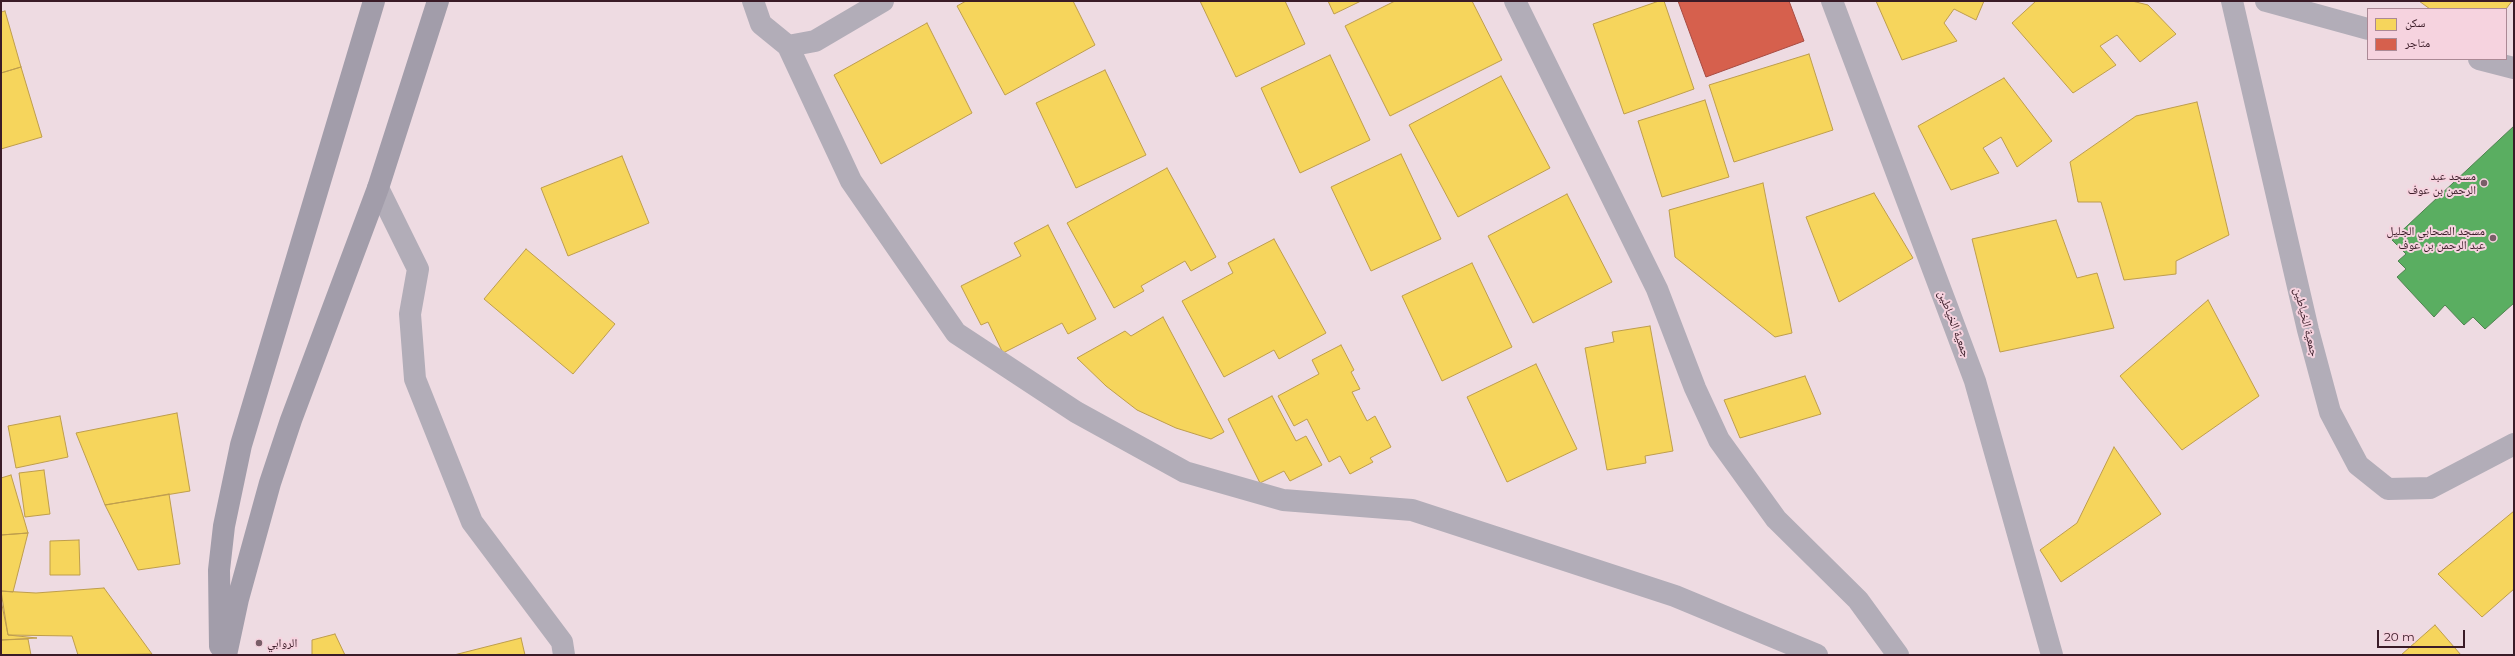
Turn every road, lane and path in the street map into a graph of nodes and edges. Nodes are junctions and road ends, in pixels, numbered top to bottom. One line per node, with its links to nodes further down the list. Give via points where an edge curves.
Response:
1 (374, 1): 15 (main road, via 241,445 224,526 219,570)
2 (438, 1): 13 (main road)
3 (753, 1): 10 (street, via 761,24)
4 (883, 1): 10 (street, via 816,41)
5 (1515, 1): 19 (street, via 1657,289 1695,388 1719,440 1776,519 1858,600)
6 (1832, 1): 20 (street, جمعية الخياطين, via 1975,381)
7 (2232, 1): 14 (street, جمعية الخياطين, via 2308,330 2330,412 2358,465 2388,489 2430,488)
8 (2266, 1): 9 (street)
9 (2367, 29)
10 (788, 46): 18 (street, via 851,181 956,333 1076,412 1185,472 1283,500 1412,510 1676,596)
11 (2483, 60): 12 (street)
12 (2514, 68)
13 (378, 188): 16 (main road, via 270,483 240,592); 17 (street, via 418,269 410,314 415,378 472,522 562,642)
14 (2514, 444)
15 (220, 655)
16 (226, 655)
17 (564, 655)
18 (1817, 655)
19 (1898, 655)
20 (2052, 655)

